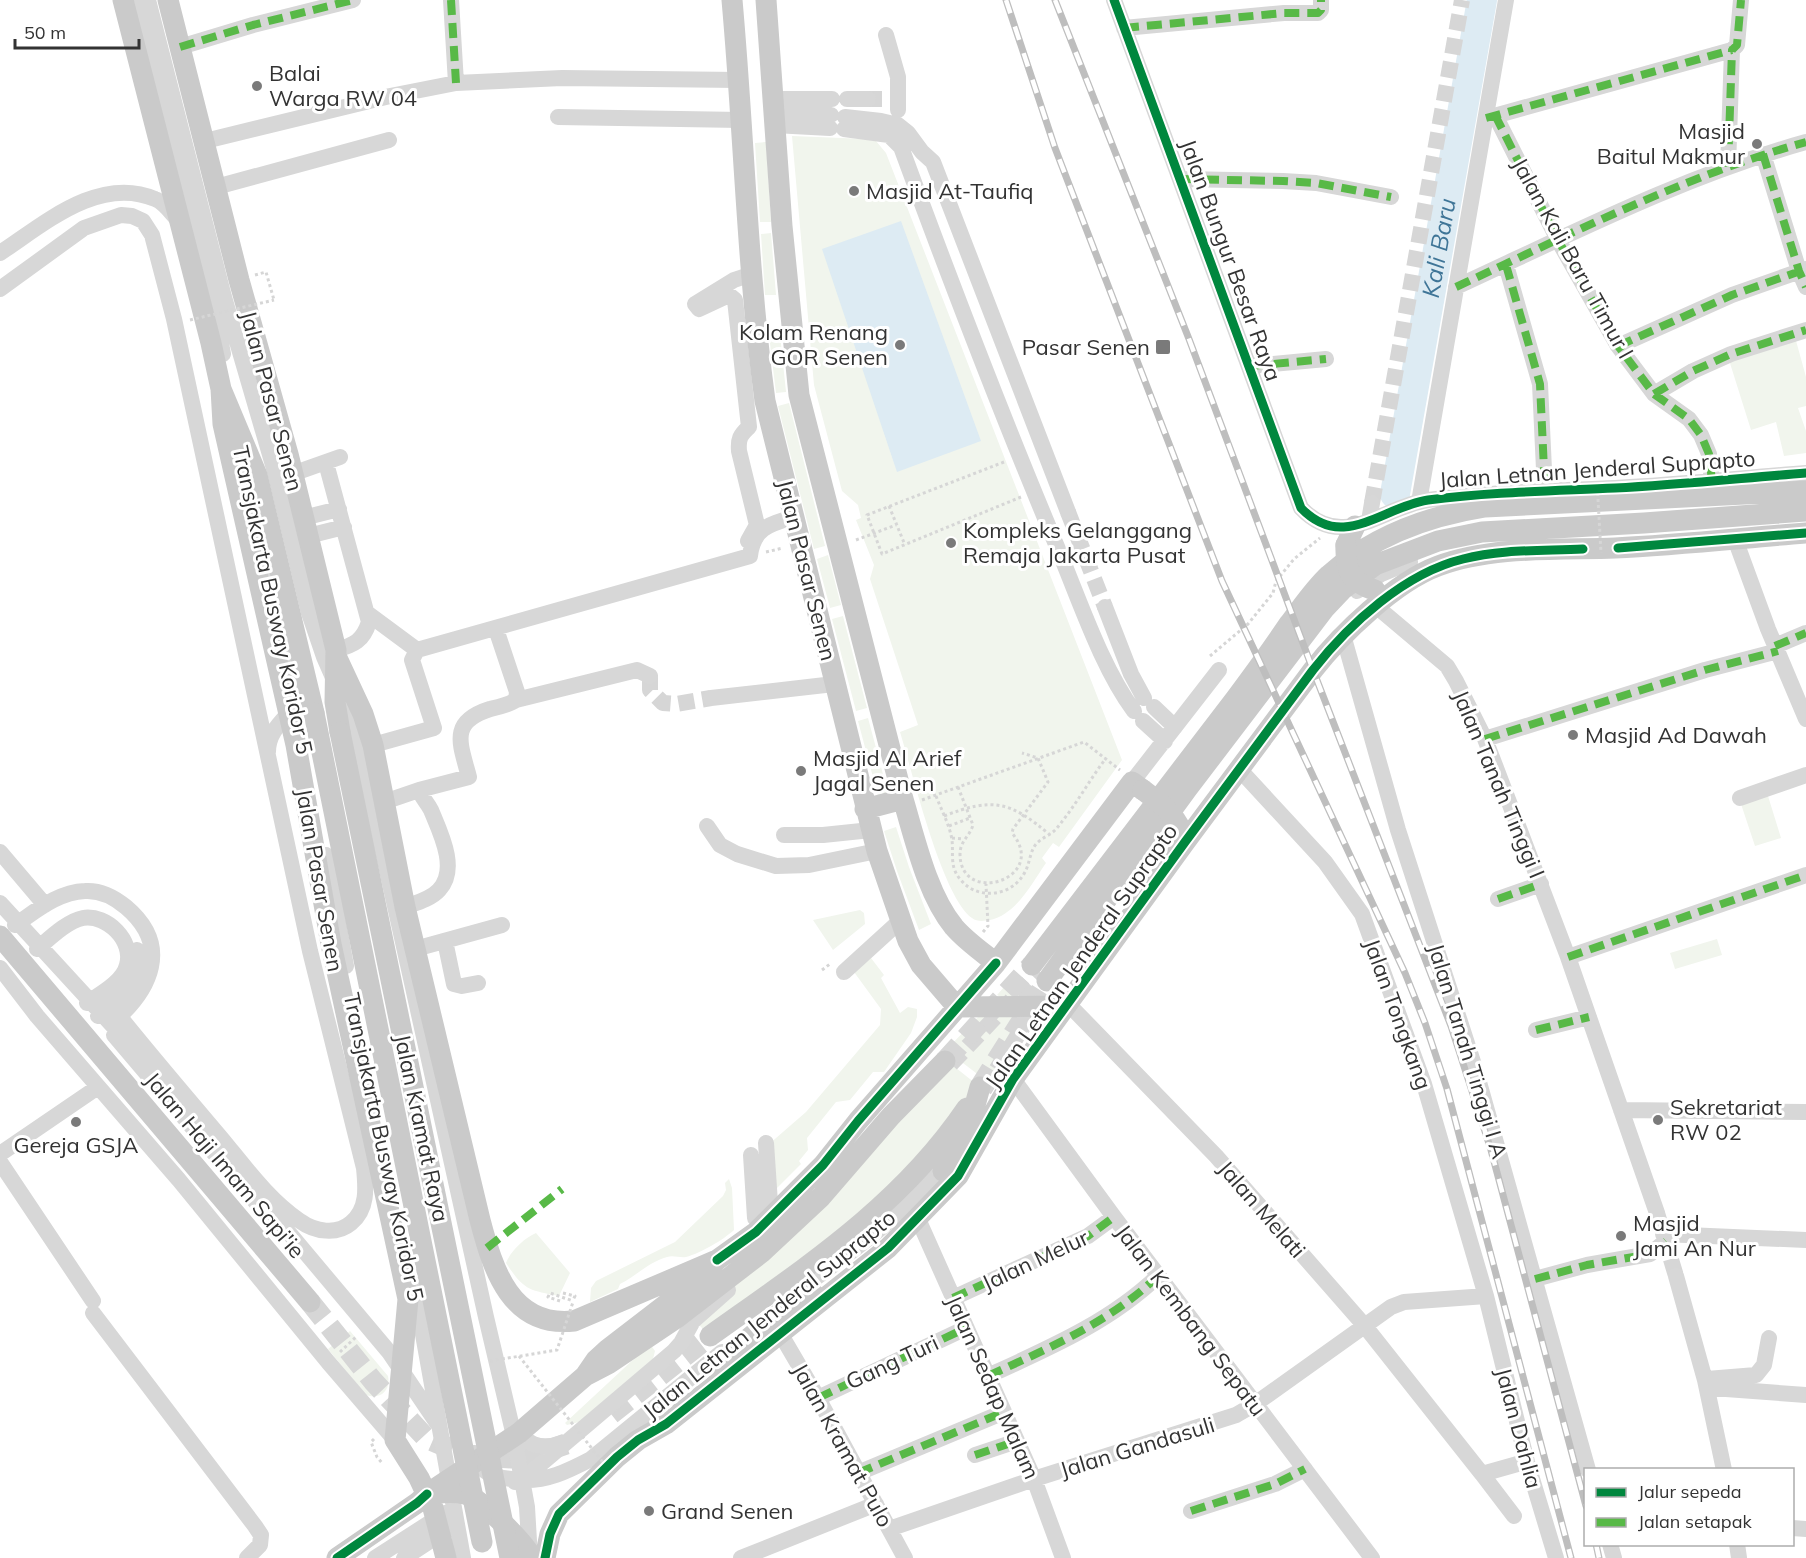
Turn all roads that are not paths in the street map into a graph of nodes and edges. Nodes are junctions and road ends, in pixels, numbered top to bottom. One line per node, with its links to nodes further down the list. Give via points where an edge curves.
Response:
1 (123, 0): 33 (main road, Jalan Pasar Senen)
2 (134, 0): 48 (street, Transjakarta Busway Koridor 5, via 213,300)
3 (148, 0): 84 (street, Transjakarta Busway Koridor 5, via 309,613)
4 (168, 0): 15 (main road, Jalan Pasar Senen)
5 (353, 0): 15 (street)
6 (451, 0): 18 (street)
7 (732, 0): 17 (main road, Jalan Pasar Senen)
8 (766, 0): 20 (main road, Jalan Pasar Senen)
9 (1114, 0): 13 (street, Jalan Bungur Besar Raya)
10 (1506, 0): 23 (street)
11 (1741, 0): 16 (street, via 1737,45)
12 (1321, 3): 13 (street, via 1318,13)
13 (1124, 28): 30 (street, Jalan Bungur Besar Raya)
14 (886, 35): 19 (street, via 898,76)
15 (180, 47): 26 (main road, Jalan Pasar Senen)
16 (1732, 50): 23 (street); 29 (street)
17 (739, 80): 18 (street, via 562,78); 24 (main road, Jalan Pasar Senen)
18 (456, 83): 26 (street)
19 (890, 108): 21 (street); 21 (street, via 881,121); 51 (street, via 933,162)
20 (774, 112): 21 (street); 103 (main road, Jalan Pasar Senen, via 799,395)
21 (838, 115): 52 (street, via 889,135 901,147)
22 (558, 117): 24 (street)
23 (1491, 117): 34 (street, Jalan Kali Baru Timur I); 39 (street)
24 (741, 120): 38 (main road, Jalan Pasar Senen)
25 (388, 140): 31 (street)
26 (205, 141): 31 (main road, Jalan Pasar Senen)
27 (1806, 142): 28 (street)
28 (1763, 154): 29 (street); 37 (street)
29 (1728, 166): 34 (street)
30 (1181, 180): 32 (street, via 1305,182); 45 (street, Jalan Bungur Besar Raya)
31 (216, 187): 54 (main road, Jalan Pasar Senen)
32 (1392, 197)
33 (179, 221): 35 (street, via 157,199 128,191 96,197 67,209); 46 (main road, Jalan Pasar Senen)
34 (1558, 240): 36 (street); 43 (street, Jalan Kali Baru Timur I)
35 (0, 253)
36 (1506, 264): 39 (street); 56 (street, via 1540,384)
37 (1802, 270): 40 (street); 43 (street, via 1732,295)
38 (752, 274): 49 (main road, Jalan Pasar Senen, via 759,358); 50 (street, via 734,280 695,304 699,309 729,295 735,300)
39 (1456, 287): 59 (street)
40 (1806, 287)
41 (0, 289): 97 (street, via 84,228 121,215 148,225 179,342)
42 (1806, 330): 47 (street, via 1731,354)
43 (1618, 346): 47 (street, Jalan Kali Baru Timur I)
44 (1326, 359): 45 (street)
45 (1251, 366): 66 (street, Jalan Bungur Besar Raya, via 1301,508)
46 (221, 389): 48 (main road, Jalan Pasar Senen); 89 (main road, Jalan Pasar Senen, via 223,424)
47 (1654, 394): 55 (street, Jalan Kali Baru Timur I, via 1689,419 1701,435 1709,454)
48 (235, 422): 90 (main road, Jalan Pasar Senen, via 257,475); 176 (street, Transjakarta Busway Koridor 5, via 285,646 357,1028 419,1307)
49 (770, 422): 50 (street); 64 (main road, Jalan Pasar Senen)
50 (749, 427): 72 (street, via 738,442 757,525)
51 (1041, 447): 52 (street); 63 (street)
52 (1019, 456): 88 (street, via 1103,657 1126,700)
53 (1806, 473): 55 (street, Jalan Letnan Jenderal Suprapto)
54 (292, 474): 61 (street, via 333,460); 67 (main road, Jalan Pasar Senen)
55 (1712, 481): 56 (street, Jalan Letnan Jenderal Suprapto)
56 (1545, 491): 59 (street, Jalan Letnan Jenderal Suprapto, via 1471,494)
57 (1806, 491): 133 (main road, Jalan Letnan Jenderal Suprapto, via 1485,507 1426,520 1364,549 1313,592)
58 (1806, 497): 133 (street, via 1498,515 1447,522 1369,555 1318,600 1178,782)
59 (1419, 502): 69 (street, Jalan Letnan Jenderal Suprapto)
60 (1372, 503): 69 (street)
61 (339, 509): 67 (street); 68 (street)
62 (1806, 511): 133 (main road, Jalan Letnan Jenderal Suprapto, via 1482,532 1438,541 1375,565 1325,608)
63 (1068, 512)
64 (794, 517): 72 (street, via 769,524); 85 (main road, Jalan Pasar Senen)
65 (1806, 518): 133 (street, via 1496,539 1456,545 1381,574 1333,612 1191,794)
66 (1323, 525): 69 (street, Jalan Letnan Jenderal Suprapto)
67 (306, 527): 68 (street); 81 (main road, Jalan Pasar Senen)
68 (344, 527): 75 (street)
69 (1356, 531): 73 (main road, bridge, via 1345,563)
70 (1806, 533): 71 (main road)
71 (1736, 539): 73 (main road, via 1464,558 1436,567); 79 (street)
72 (746, 556): 76 (street)
73 (1376, 598): 78 (main road, Jalan Letnan Jenderal Suprapto); 94 (street, Jalan Tanah Tinggi I, via 1447,666)
74 (1105, 607): 88 (street)
75 (367, 613): 80 (street); 81 (street, via 366,632 355,644)
76 (496, 629): 80 (street); 87 (street, via 517,692)
77 (1806, 633): 79 (street)
78 (1343, 635): 98 (main road, Jalan Letnan Jenderal Suprapto); 159 (street, Jalan Tanah Tinggi I A, via 1398,830 1475,1068)
79 (1777, 649): 91 (street); 94 (street)
80 (417, 650): 96 (street, via 412,660 434,728)
81 (336, 653): 84 (main road, Jalan Pasar Senen); 96 (main road)
82 (1214, 663): 92 (street)
83 (644, 673): 87 (street)
84 (336, 684): 93 (main road, Jalan Pasar Senen); 177 (street, Transjakarta Busway Koridor 5, via 356,730 368,779 504,1399)
85 (834, 684): 86 (street); 105 (main road, Jalan Pasar Senen)
86 (711, 698)
87 (516, 700): 101 (street, via 470,717 462,728 460,743 469,777)
88 (1144, 709): 92 (street); 95 (street)
89 (289, 712): 97 (street, via 268,743); 112 (main road, Jalan Pasar Senen)
90 (314, 713): 207 (main road, Jalan Kramat Raya, bridge)
91 (1806, 719)
92 (1175, 727): 95 (street)
93 (340, 732): 200 (main road, Jalan Kramat Raya, bridge)
94 (1485, 739): 115 (street, Jalan Tanah Tinggi I)
95 (1165, 741): 100 (street)
96 (373, 745): 104 (main road)
97 (269, 762): 113 (street)
98 (1240, 770): 109 (main road, Jalan Letnan Jenderal Suprapto); 160 (street, Jalan Tongkang, via 1325,862 1362,914 1424,1084)
99 (1806, 775): 102 (street)
100 (1137, 786): 109 (main road, bridge, via 1168,810); 130 (main road)
101 (421, 794): 104 (street); 118 (street, via 447,853 447,875 439,890)
102 (1740, 798)
103 (903, 799): 105 (main road); 130 (main road, Jalan Pasar Senen, via 921,862 941,906 954,927)
104 (385, 805): 118 (main road)
105 (866, 809): 107 (main road, Jalan Pasar Senen)
106 (707, 826): 110 (street, via 720,845 776,866 809,865)
107 (871, 830): 108 (street); 110 (main road, Jalan Pasar Senen)
108 (784, 835)
109 (1184, 837): 136 (main road, Jalan Letnan Jenderal Suprapto)
110 (877, 851): 121 (main road, Jalan Pasar Senen)
111 (0, 852): 119 (street)
112 (316, 860): 113 (street); 125 (main road, Jalan Pasar Senen)
113 (292, 864): 128 (street)
114 (1806, 875): 129 (street)
115 (1541, 884): 116 (street); 129 (street, Jalan Tanah Tinggi I)
116 (1498, 899)
117 (0, 903): 123 (street)
118 (415, 904): 127 (main road)
119 (45, 905): 123 (street); 139 (street, via 86,891 117,899 107,908 108,915 131,936 139,966)
120 (0, 909): 123 (street)
121 (900, 921): 132 (street); 137 (main road, Jalan Pasar Senen, via 921,965)
122 (502, 925): 124 (street)
123 (11, 928): 126 (street); 162 (main road)
124 (445, 941): 127 (street); 134 (street, via 454,984)
125 (331, 944): 128 (street); 168 (main road, Jalan Pasar Senen, via 408,1299)
126 (38, 948): 135 (street); 135 (street, via 81,918 108,923 121,937 127,951 127,966 101,995)
127 (415, 949): 156 (main road, via 487,1248 500,1280 516,1303 544,1320 574,1321)
128 (310, 951): 139 (street, via 364,1168 363,1206 353,1222 342,1229 321,1231 302,1222 269,1195)
129 (1568, 957): 138 (street, Jalan Tanah Tinggi I)
130 (996, 963): 137 (main road)
131 (0, 968): 143 (street, Jalan Haji Imam Sapi'ie)
132 (844, 972)
133 (1042, 975)
134 (478, 982)
135 (88, 1002): 139 (street)
136 (1066, 1006): 137 (main road); 142 (main road, Jalan Letnan Jenderal Suprapto); 163 (street, Jalan Melati, via 1216,1156)
137 (957, 1007): 153 (main road, via 824,1165)
138 (1589, 1017): 140 (street); 144 (street, Jalan Tanah Tinggi I)
139 (108, 1020): 168 (street)
140 (1536, 1030)
141 (948, 1062): 169 (main road, via 891,1116 821,1197 761,1253 678,1317); 181 (street, via 800,1228 694,1320 674,1351)
142 (1013, 1079): 152 (street, Jalan Kembang Sepatu); 154 (main road, Jalan Letnan Jenderal Suprapto, via 958,1176)
143 (98, 1087): 148 (street); 178 (street, Jalan Haji Imam Sapi'ie)
144 (1621, 1110): 145 (street); 151 (street, Jalan Tanah Tinggi I)
145 (1806, 1112)
146 (971, 1121): 166 (main road, Jalan Letnan Jenderal Suprapto, via 982,1089 893,1197 849,1235); 179 (main road, Jalan Letnan Jenderal Suprapto, via 950,1163 923,1197 867,1250 768,1322 669,1405); 183 (street, via 919,1193 862,1245 788,1298)
147 (766, 1143): 153 (street)
148 (0, 1154)
149 (751, 1155): 153 (street)
150 (0, 1162): 201 (street, via 93,1307 255,1526 261,1536 260,1545)
151 (1657, 1213)
152 (1114, 1217): 157 (street, Jalan Kembang Sepatu); 161 (street, Jalan Melur, via 1088,1236)
153 (763, 1218): 156 (main road, via 756,1232)
154 (918, 1219): 161 (street, Jalan Sedap Malam); 165 (main road, Jalan Letnan Jenderal Suprapto, via 888,1248)
155 (1806, 1240): 159 (street, via 1665,1237 1650,1254)
156 (717, 1260): 169 (main road, via 608,1349)
157 (1158, 1276): 170 (street, via 1140,1294 1102,1320); 174 (street, Jalan Kembang Sepatu)
158 (1676, 1276): 171 (street)
159 (1535, 1279): 186 (street, Jalan Tanah Tinggi I A)
160 (1486, 1296): 163 (street, via 1404,1302); 212 (street, Jalan Dahlia)
161 (953, 1298): 164 (street, Jalan Sedap Malam)
162 (310, 1302)
163 (1364, 1325): 174 (street, Jalan Gandasuli); 190 (street, Jalan Melati)
164 (966, 1328): 170 (street, Jalan Sedap Malam); 173 (street, Gang Turi)
165 (780, 1333): 173 (street, Jalan Kramat Pulo); 179 (main road, Jalan Letnan Jenderal Suprapto, via 666,1424)
166 (710, 1336)
167 (1769, 1338): 171 (street, via 1764,1365 1756,1375)
168 (402, 1372): 176 (street); 178 (main road)
169 (585, 1376): 177 (main road)
170 (988, 1376): 175 (street, Jalan Sedap Malam)
171 (1706, 1384): 172 (street); 187 (street)
172 (1806, 1395)
173 (818, 1398): 189 (street, Jalan Kramat Pulo)
174 (1255, 1404): 188 (street, Jalan Kembang Sepatu); 191 (street, Jalan Gandasuli, via 1218,1422)
175 (1004, 1412): 180 (street, Jalan Sedap Malam); 189 (street)
176 (440, 1426): 184 (street, via 462,1455); 196 (street, Transjakarta Busway Koridor 5)
177 (515, 1430): 181 (street, via 537,1446); 184 (main road); 192 (street)
178 (395, 1440): 193 (main road, Jalan Haji Imam Sapi'ie)
179 (638, 1440): 183 (street); 200 (main road, Jalan Letnan Jenderal Suprapto, via 559,1514 550,1534)
180 (1017, 1441): 182 (street); 191 (street, Jalan Sedap Malam)
181 (565, 1442): 192 (street)
182 (975, 1455)
183 (591, 1459): 192 (street)
184 (474, 1463): 192 (street, via 490,1475); 196 (main road)
185 (1521, 1463): 190 (street)
186 (1587, 1468)
187 (1724, 1468)
188 (1305, 1469): 197 (street, via 1275,1484); 211 (street, Jalan Kembang Sepatu)
189 (858, 1473): 195 (street, Jalan Kramat Pulo)
190 (1482, 1474): 198 (street, Jalan Melati)
191 (1034, 1479): 199 (street, Jalan Gandasuli); 210 (street, Jalan Sedap Malam)
192 (523, 1487): 194 (street); 200 (street)
193 (427, 1494): 196 (main road); 202 (main road)
194 (481, 1504): 196 (street); 196 (main road, via 464,1494); 200 (main road)
195 (876, 1504): 199 (street, Jalan Kramat Pulo); 208 (street)
196 (448, 1509): 203 (street); 204 (street); 205 (main road); 206 (street, Transjakarta Busway Koridor 5)
197 (1191, 1511)
198 (1514, 1516)
199 (889, 1529): 209 (street, Jalan Kramat Pulo)
200 (530, 1557)
201 (247, 1558)
202 (337, 1558)
203 (375, 1558)
204 (404, 1558)
205 (446, 1558)
206 (464, 1558)
207 (486, 1558)
208 (741, 1558)
209 (905, 1558)
210 (1063, 1558)
211 (1372, 1558)
212 (1556, 1558)

